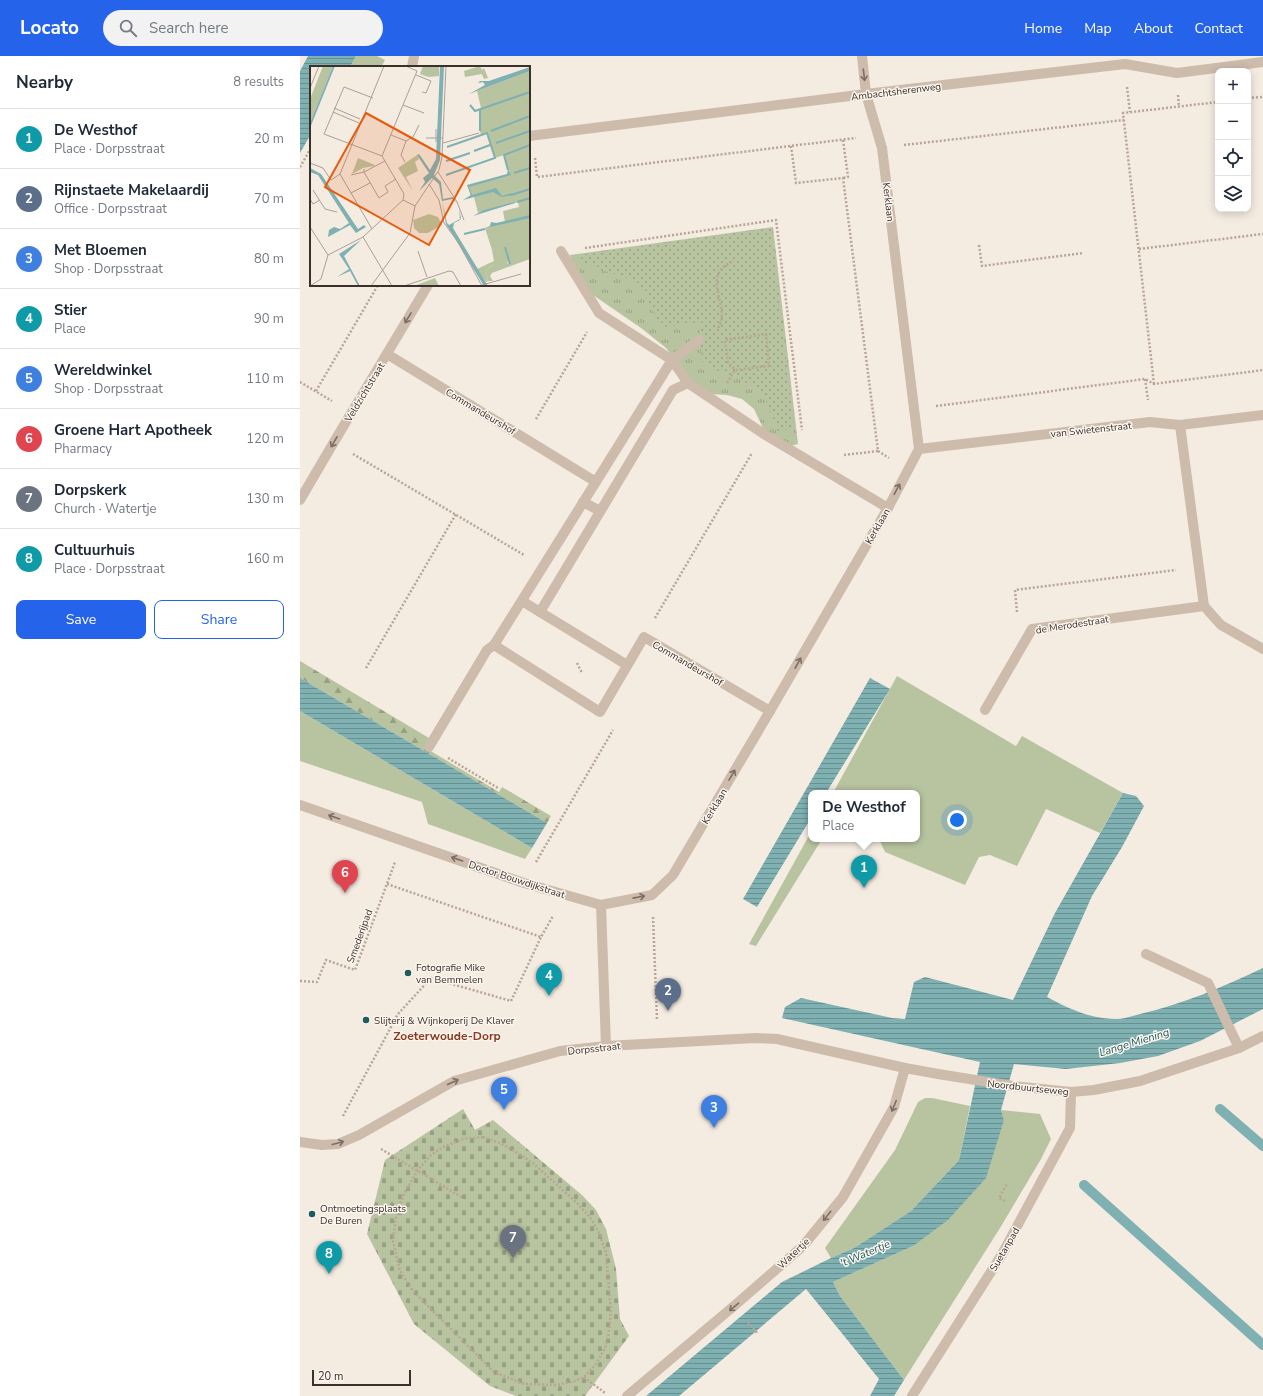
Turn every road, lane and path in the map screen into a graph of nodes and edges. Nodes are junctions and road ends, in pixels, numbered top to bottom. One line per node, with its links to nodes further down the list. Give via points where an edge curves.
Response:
1 (414, 56): 4 (street)
2 (862, 56): 5 (street, Kerklaan, one-way to 5)
3 (1263, 62): 5 (street, Ambachtsherenweg, via 1177,73 1125,64)
4 (412, 66)
5 (866, 94): 10 (street, Kerklaan); 11 (street, Ambachtsherenweg)
6 (1263, 97): 7 (path)
7 (1251, 98)
8 (1215, 102): 9 (path, via 1123,113)
9 (1124, 120): 14 (path); 20 (path)
10 (878, 135): 12 (path); 14 (street, Kerklaan)
11 (530, 136): 13 (path, via 537,177)
12 (842, 140): 13 (path); 17 (path, via 848,177)
13 (791, 146): 17 (path, via 796,183)
14 (882, 148): 37 (street, Kerklaan)
15 (310, 150): 16 (path)
16 (300, 167)
17 (843, 178): 45 (path, via 878,451)
18 (1263, 234): 20 (path)
19 (978, 245): 22 (path, via 982,266)
20 (1139, 249): 34 (path)
21 (561, 251): 26 (street); 45 (path, via 776,220)
22 (1083, 253)
23 (734, 261): 27 (path, via 721,270 716,285 722,316 720,326 714,335)
24 (377, 286): 32 (path, via 316,392)
25 (427, 286): 28 (street, Veldzichtstraat, one-way to 28)
26 (599, 313): 29 (street); 42 (path)
27 (698, 340): 29 (street)
28 (387, 354): 42 (street, Commandeurshof); 43 (street, Veldzichtstraat, one-way to 43)
29 (672, 360): 33 (street); 36 (street)
30 (735, 370): 30 (path, via 728,362 725,340 766,334 769,366); 35 (path)
31 (1263, 370): 34 (path)
32 (300, 382)
33 (688, 383): 35 (street); 38 (street, via 674,390)
34 (1154, 384): 37 (path, via 1145,379)
35 (716, 402): 41 (street)
36 (642, 408): 38 (street); 46 (street)
37 (914, 409): 44 (street, Kerklaan)
38 (658, 416): 50 (street)
39 (1263, 416): 40 (street, van Swietenstraat)
40 (1180, 426): 44 (street, van Swietenstraat, via 1150,422); 53 (street)
41 (764, 434): 45 (street); 58 (path)
42 (525, 438): 46 (street, Commandeurshof)
43 (334, 442): 47 (street, Veldzichtstraat); 51 (path)
44 (919, 449): 49 (street, Kerklaan, one-way to 44)
45 (806, 459): 49 (street)
46 (596, 482): 48 (street)
47 (300, 500)
48 (583, 502): 50 (street); 52 (street)
49 (888, 508): 65 (street, Kerklaan, one-way to 49)
50 (600, 511): 56 (street)
51 (456, 514): 52 (path); 62 (path)
52 (543, 566): 54 (street)
53 (1199, 567): 55 (street); 57 (path, via 1015,590 1017,618)
54 (522, 601): 56 (street); 59 (street)
55 (1204, 606): 57 (street, de Merodestraat); 60 (street, via 1220,625)
56 (540, 612): 61 (street)
57 (1032, 629): 64 (street, de Merodestraat)
58 (644, 637): 61 (street, Commandeurshof); 65 (street, Commandeurshof)
59 (494, 645): 63 (street, Commandeurshof, via 600,712); 66 (street, via 487,650)
60 (1263, 649)
61 (627, 665): 63 (street, Commandeurshof)
62 (366, 668)
63 (609, 696): 70 (path, via 620,719)
64 (985, 710)
65 (770, 711): 73 (street, Kerklaan, one-way to 65, via 673,874)
66 (429, 747): 67 (path)
67 (498, 788)
68 (300, 805): 69 (street, Doctor Bouwdijkstraat, one-way to 68)
69 (402, 840): 70 (street, Doctor Bouwdijkstraat, one-way to 69); 71 (path, Smederijpad)
70 (524, 883): 72 (street, Doctor Bouwdijkstraat)
71 (387, 884): 75 (path); 77 (path, Smederijpad, via 355,970 326,960 317,982)
72 (566, 894): 74 (street, Doctor Bouwdijkstraat); 75 (path)
73 (652, 895): 74 (street, one-way to 73); 79 (path)
74 (601, 905): 80 (street)
75 (541, 936): 84 (path, via 511,1001 431,978 398,1014)
76 (1146, 954): 81 (street, via 1208,984)
77 (300, 981)
78 (1263, 1036): 81 (street, Noordbuurtseweg)
79 (658, 1043): 80 (street, Dorpsstraat); 82 (street, Dorpsstraat, via 777,1039)
80 (606, 1046): 85 (street, Dorpsstraat, one-way to 80, via 454,1081 560,1051)
81 (1239, 1048): 83 (street, Noordbuurtseweg, via 1140,1081)
82 (904, 1068): 83 (street, Noordbuurtseweg, via 969,1080); 91 (street, Watertje, one-way to 91, via 894,1107 843,1196 803,1246)
83 (1071, 1092): 92 (street, Suetanpad, via 1070,1128 1001,1256)
84 (342, 1119)
85 (359, 1135): 86 (street, Dorpsstraat, one-way to 85, via 338,1144); 87 (path)
86 (300, 1142)
87 (418, 1170): 88 (path); 89 (path, via 404,1194 396,1215 393,1241 400,1271 413,1291 494,1372 524,1384 556,1384); 89 (path, via 445,1146 463,1139 484,1137 500,1143 535,1165 575,1200 590,1217 606,1252 611,1312 605,1348 596,1364)
88 (463, 1198)
89 (584, 1377): 90 (path)
90 (608, 1396)
91 (627, 1396)
92 (912, 1396)

